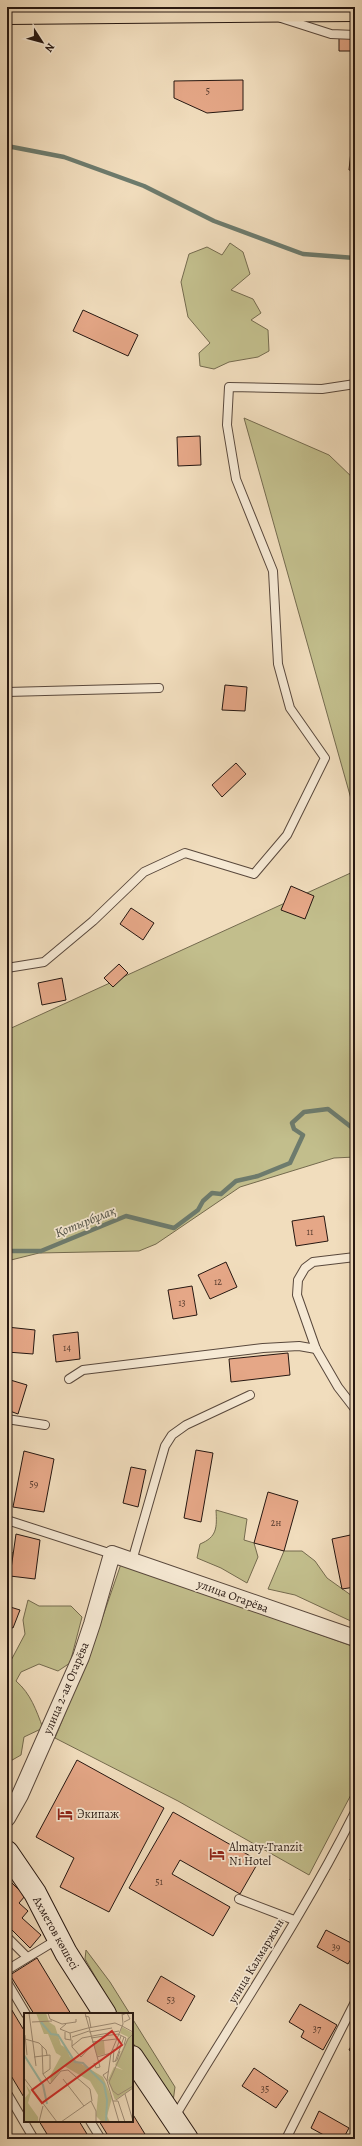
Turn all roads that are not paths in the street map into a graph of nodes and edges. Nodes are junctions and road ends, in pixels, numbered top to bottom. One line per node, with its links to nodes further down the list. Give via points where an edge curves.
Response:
1 (355, 10): 2 (main road)
2 (257, 11): 3 (main road); 4 (lane, via 331,34)
3 (7, 13)
4 (355, 35)
5 (355, 384): 8 (lane, via 322,389 230,387 227,425 236,479 273,571 280,671 290,708 326,758 287,835 254,874 185,853 144,872 93,922 44,962)
6 (159, 688): 7 (lane)
7 (7, 692)
8 (7, 968)
9 (355, 1257): 10 (lane, via 314,1262 305,1268 298,1280 297,1295)
10 (316, 1349): 11 (lane, via 299,1346 264,1348 83,1370); 13 (lane, via 338,1387)
11 (69, 1379)
12 (250, 1395): 18 (lane, via 186,1425 172,1435 165,1446)
13 (354, 1407)
14 (7, 1419): 15 (lane)
15 (45, 1425)
16 (7, 1520): 17 (lane)
17 (112, 1554): 18 (street, улица Огарёва); 21 (street, улица 2-ая Огарёва, via 81,1657 20,1795)
18 (132, 1561): 19 (street, улица Огарёва)
19 (355, 1638)
20 (355, 1812): 24 (lane, улица Калмаржын, via 335,1852)
21 (7, 1818)
22 (7, 1852): 26 (main road, Ахметов көшесі, via 35,1893)
23 (239, 1899): 24 (lane)
24 (294, 1920): 35 (lane, улица Калмаржын)
25 (7, 1937): 27 (lane)
26 (58, 1939): 27 (lane); 32 (main road, Ахметов көшесі)
27 (27, 1957): 28 (lane)
28 (7, 1970)
29 (7, 1982): 31 (lane)
30 (355, 2002): 42 (lane)
31 (25, 2013)
32 (104, 2013)
33 (133, 2059): 35 (main road)
34 (7, 2093): 36 (lane)
35 (173, 2119): 41 (main road)
36 (24, 2122)
37 (24, 2122): 39 (lane)
38 (91, 2122): 40 (lane)
39 (34, 2139)
40 (101, 2139)
41 (187, 2139)
42 (286, 2139)

